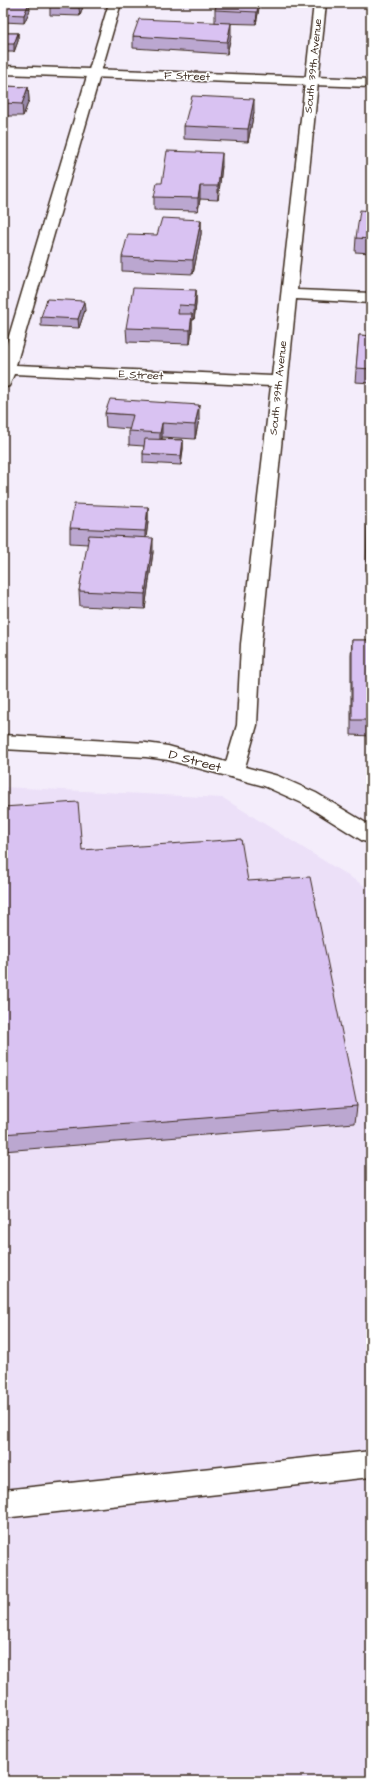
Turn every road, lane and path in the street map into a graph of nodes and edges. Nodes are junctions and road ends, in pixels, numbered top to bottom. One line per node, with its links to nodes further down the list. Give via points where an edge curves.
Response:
1 (115, 3): 4 (street)
2 (320, 3): 5 (street, South 39th Avenue)
3 (3, 70): 4 (street, F Street)
4 (94, 73): 5 (street, F Street); 9 (street)
5 (312, 81): 6 (street, F Street); 7 (street, South 39th Avenue)
6 (371, 83)
7 (288, 294): 8 (street); 10 (street, South 39th Avenue)
8 (371, 298)
9 (4, 373): 10 (street, E Street)
10 (279, 381): 12 (street, South 39th Avenue, via 251,644 247,725)
11 (3, 742): 12 (street, D Street, via 146,750 168,753)
12 (233, 771): 13 (street, D Street, via 271,781 309,798)
13 (371, 836)
14 (371, 1464): 15 (street)
15 (3, 1504)

